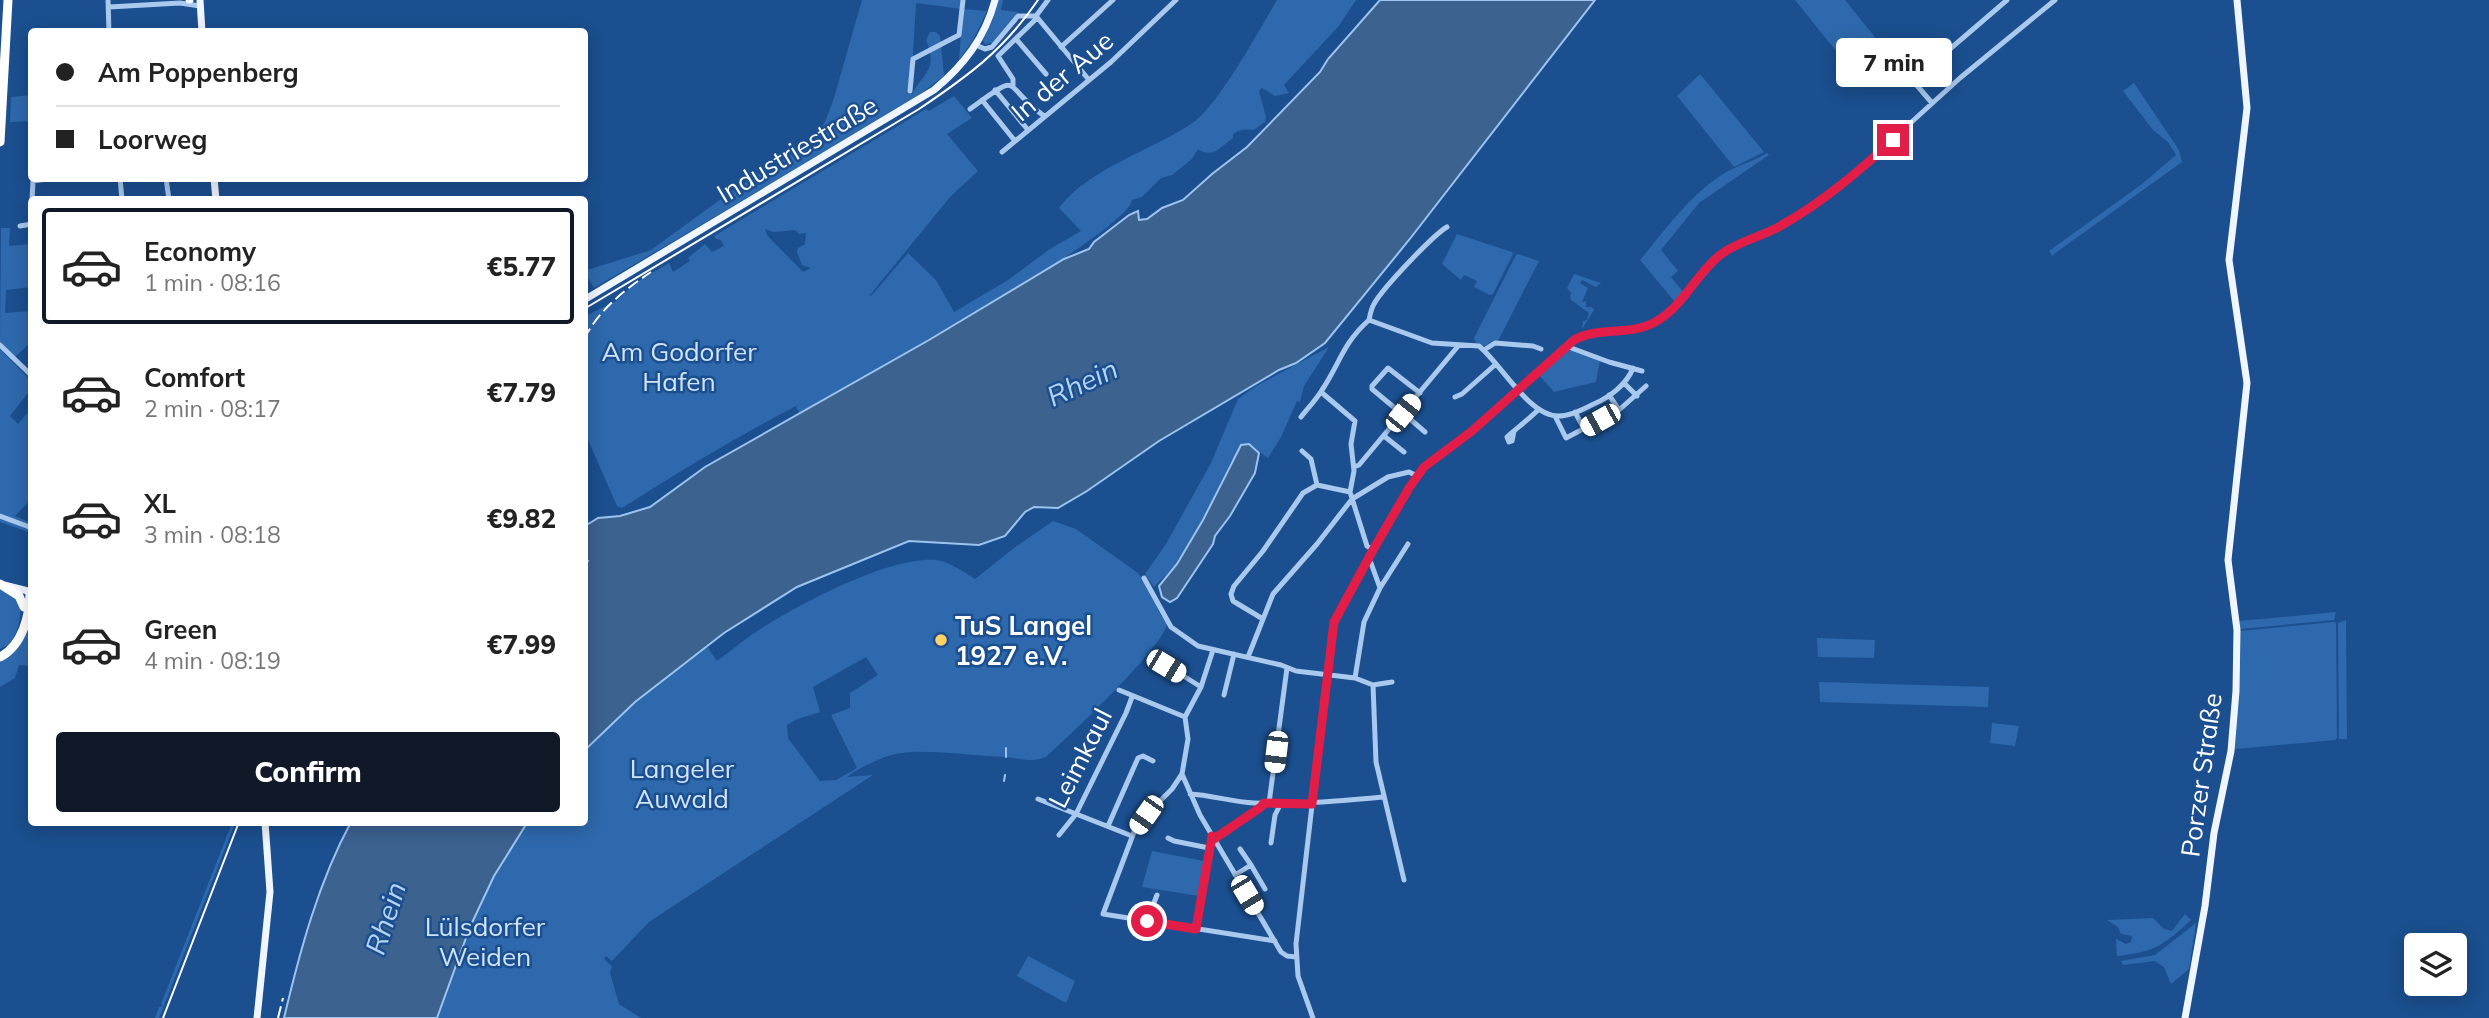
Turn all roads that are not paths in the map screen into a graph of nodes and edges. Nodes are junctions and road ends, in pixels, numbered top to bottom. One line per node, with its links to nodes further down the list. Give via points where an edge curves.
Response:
1 (8, 0): 31 (highway)
2 (189, 0): 11 (street); 13 (street)
3 (963, 0): 24 (street, via 959,35 913,59)
4 (995, 0): 18 (main road, Industriestraße)
5 (1048, 0): 14 (street)
6 (1113, 0): 19 (street)
7 (1176, 0): 21 (street, In der Aue)
8 (2007, 0): 26 (street, via 1914,79)
9 (2055, 0): 26 (street)
10 (2237, 0): 128 (main road, Porzer Straße, via 2247,108 2229,260 2246,383 2228,560 2237,631 2231,751)
11 (200, 2): 13 (street); 16 (main road)
12 (108, 3): 13 (street); 15 (street)
13 (180, 3)
14 (1036, 17): 17 (street); 18 (street, via 1018,16 992,47); 19 (street)
15 (109, 28)
16 (202, 28)
17 (1016, 39): 20 (street); 22 (street, via 999,55)
18 (976, 45): 36 (main road, Industriestraße, via 950,76 912,105)
19 (1061, 47): 21 (street)
20 (1046, 74)
21 (1089, 80): 28 (street, In der Aue)
22 (1013, 85): 23 (street); 28 (street)
23 (995, 90): 25 (street); 29 (street)
24 (910, 91)
25 (982, 100): 27 (street); 30 (street)
26 (1932, 103): 40 (street, via 1817,202 1785,224 1718,257 1682,300 1658,320 1628,331 1583,336)
27 (970, 109)
28 (1044, 116): 29 (street, In der Aue)
29 (1028, 130): 30 (street, In der Aue)
30 (1015, 141): 32 (street, In der Aue)
31 (0, 142)
32 (1002, 152)
33 (28, 225): 34 (street)
34 (20, 226)
35 (1447, 226): 37 (street, via 1382,293)
36 (588, 298)
37 (1369, 320): 39 (street, via 1427,341); 50 (street, via 1344,348)
38 (0, 345): 46 (street)
39 (1459, 345): 42 (street, via 1475,345); 51 (street)
40 (1566, 346): 44 (street); 49 (street)
41 (1541, 349): 42 (street, via 1495,343)
42 (1484, 351): 43 (street)
43 (1496, 363): 49 (street); 54 (street)
44 (1633, 368): 45 (street); 47 (street)
45 (1642, 371)
46 (28, 372)
47 (1624, 383): 52 (street); 53 (street)
48 (1646, 386): 53 (street)
49 (1518, 389): 56 (street); 70 (street)
50 (1321, 392): 61 (street); 69 (street, via 1355,421)
51 (1420, 393): 59 (street); 59 (street, via 1391,368 1379,377 1372,389)
52 (1609, 395): 55 (street); 57 (street)
53 (1637, 396): 57 (street)
54 (1455, 397)
55 (1592, 405): 58 (street); 62 (street)
56 (1538, 410): 60 (street); 64 (street)
57 (1619, 410): 62 (street)
58 (1575, 412): 60 (street); 63 (street)
59 (1403, 414): 65 (street); 66 (street)
60 (1555, 416): 63 (street, via 1566,438)
61 (1301, 417)
62 (1600, 420): 63 (street)
63 (1584, 429)
64 (1514, 431)
65 (1425, 432)
66 (1384, 436): 68 (street); 69 (street)
67 (1302, 451): 71 (street, via 1311,460)
68 (1404, 452)
69 (1354, 467): 72 (street)
70 (1417, 475): 72 (street, via 1409,472 1388,477); 76 (street)
71 (1317, 485): 72 (street); 83 (street, via 1303,493 1234,586 1231,596 1235,602)
72 (1351, 496): 76 (street, via 1367,546); 83 (street, via 1277,589)
73 (0, 516): 74 (street)
74 (28, 526)
75 (1408, 544): 80 (street)
76 (1373, 550): 77 (street)
77 (1367, 560): 80 (street); 90 (street, via 1334,622)
78 (1144, 578): 84 (street, via 1171,626 1198,646)
79 (0, 584): 81 (main road); 82 (highway, via 19,596)
80 (1380, 588): 91 (street, via 1364,622)
81 (28, 591)
82 (27, 610): 86 (highway, via 17,638)
83 (1262, 619): 87 (street)
84 (1213, 650): 85 (street); 94 (street)
85 (1234, 654): 87 (street); 96 (street)
86 (0, 655)
87 (1248, 657): 89 (street)
88 (1158, 660): 94 (street)
89 (1287, 668): 90 (street); 104 (street)
90 (1327, 675): 91 (street); 106 (street)
91 (1355, 678): 93 (street)
92 (1392, 682): 93 (street)
93 (1373, 685): 102 (street, via 1376,762)
94 (1201, 687): 98 (street)
95 (1119, 690): 97 (street)
96 (1224, 695)
97 (1132, 697): 98 (street); 107 (street, Leimkaul)
98 (1185, 716): 100 (street, via 1188,739)
99 (1153, 761): 109 (street, via 1138,758)
100 (1182, 774): 101 (street); 111 (street)
101 (1189, 794): 104 (street); 112 (street)
102 (1384, 797): 106 (street); 119 (street)
103 (1038, 799): 107 (street)
104 (1266, 803): 105 (street); 112 (street)
105 (1281, 803): 106 (street); 114 (street)
106 (1312, 804): 125 (street)
107 (1076, 814): 109 (street); 110 (street, Leimkaul)
108 (263, 826): 126 (main road, via 270,882)
109 (1108, 826): 111 (street)
110 (1059, 835)
111 (1132, 836): 122 (street, via 1102,914)
112 (1213, 837): 115 (street); 118 (street)
113 (1168, 838): 115 (street)
114 (1271, 843)
115 (1209, 848): 123 (street)
116 (1240, 849): 117 (street)
117 (1251, 865): 118 (street); 120 (street)
118 (1235, 875): 124 (street)
119 (1404, 880)
120 (1265, 889)
121 (1157, 895): 122 (street)
122 (1147, 921): 123 (street)
123 (1196, 929): 124 (street)
124 (1275, 941): 125 (street, via 1282,953)
125 (1296, 957): 127 (street)
126 (257, 1018)
127 (1313, 1018)
128 (2185, 1018)

